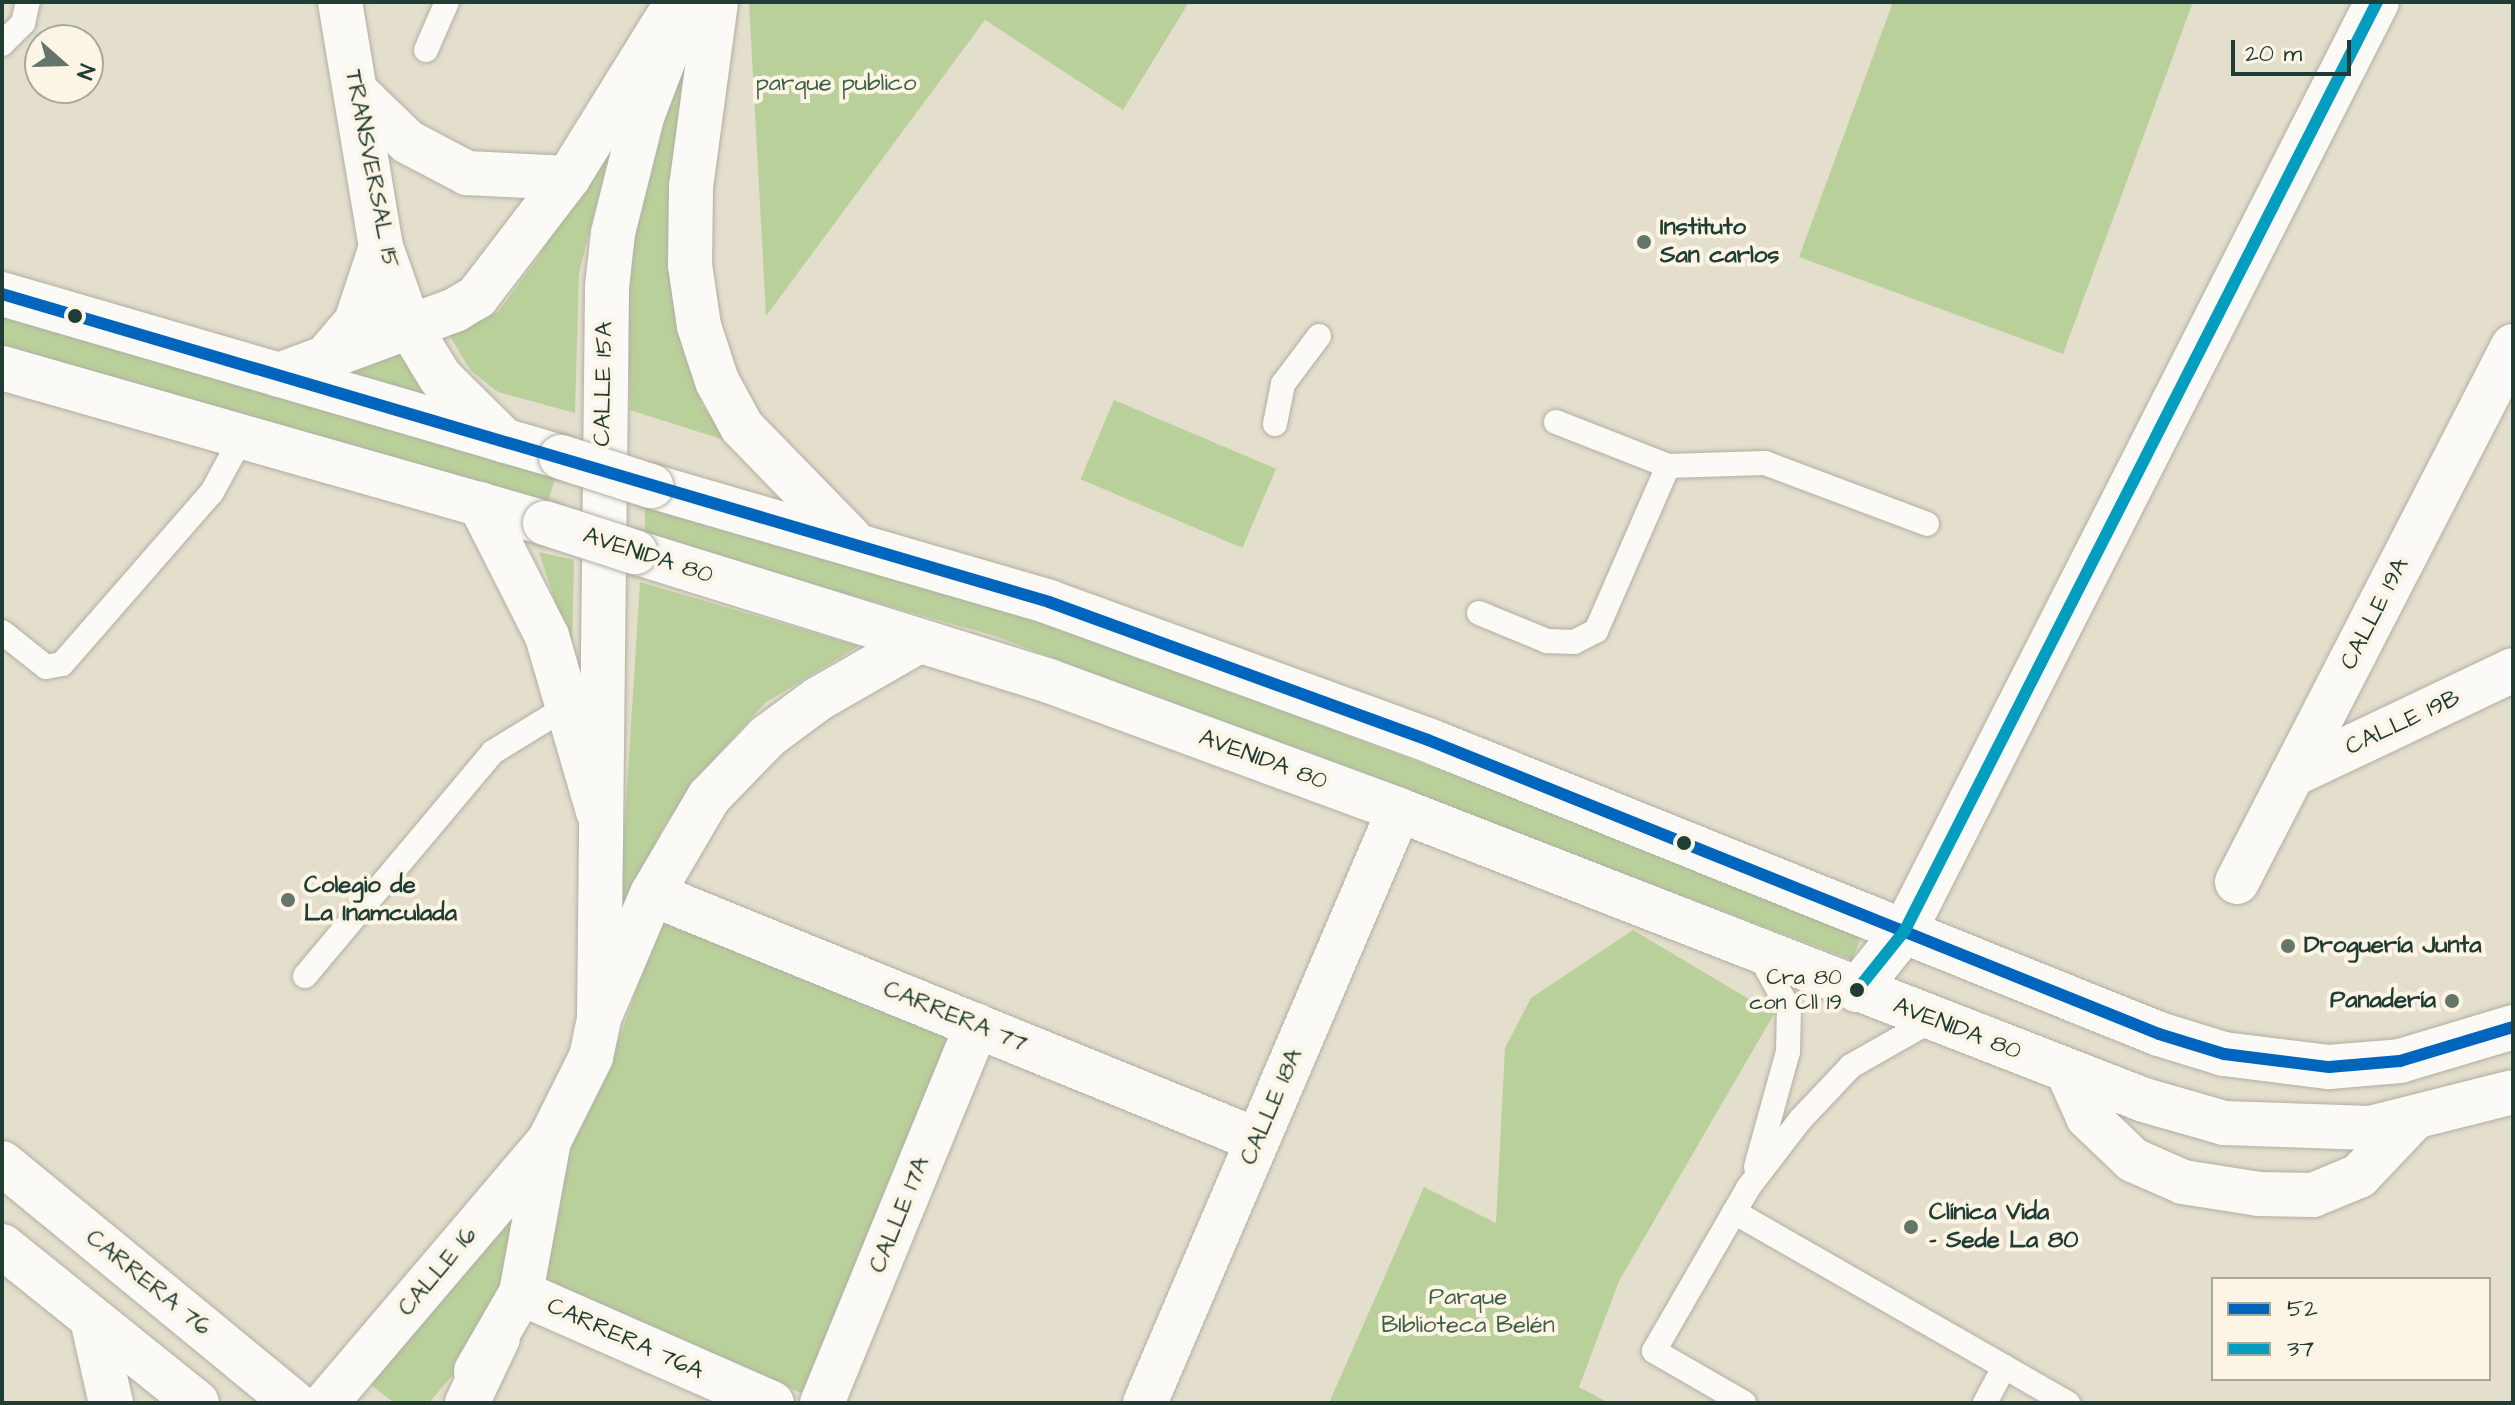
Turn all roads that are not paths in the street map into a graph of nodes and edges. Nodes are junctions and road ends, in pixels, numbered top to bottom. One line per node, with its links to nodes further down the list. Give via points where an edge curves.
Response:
1 (28, 2): 8 (lane, via 23,23)
2 (340, 2): 10 (main road, TRANSVERSAL 15)
3 (447, 2): 9 (lane)
4 (677, 2): 11 (main road)
5 (687, 2): 35 (main road, CALLE 15A, via 643,114 613,233)
6 (716, 2): 27 (main road, via 691,186 690,265 699,326 717,381 742,427)
7 (2377, 2): 38 (main road)
8 (2, 44)
9 (426, 50)
10 (358, 94): 11 (main road, via 408,142 467,173); 12 (main road, TRANSVERSAL 15)
11 (568, 178): 14 (main road, via 477,297)
12 (381, 247): 14 (main road, TRANSVERSAL 15); 17 (main road, via 356,322)
13 (2, 294): 19 (main road)
14 (409, 326): 17 (main road); 23 (main road, TRANSVERSAL 15, via 449,388)
15 (1319, 336): 21 (lane, via 1283,384)
16 (2513, 346): 33 (main road, CALLE 19A)
17 (326, 357): 19 (main road)
18 (2, 368): 22 (main road, AVENIDA 80)
19 (279, 375): 23 (main road)
20 (1556, 422): 24 (lane)
21 (1275, 424)
22 (242, 437): 25 (main road, AVENIDA 80); 29 (lane, via 212,492 62,664 46,667)
23 (505, 441): 27 (main road, bridge)
24 (1668, 466): 26 (lane, via 1765,463); 28 (lane, via 1596,631 1574,642 1547,641)
25 (480, 504): 30 (main road, AVENIDA 80, bridge); 32 (main road, via 547,636)
26 (1927, 524)
27 (855, 543): 38 (main road, via 1049,602 1428,740)
28 (1479, 613)
29 (2, 632)
30 (919, 641): 34 (main road, AVENIDA 80, via 1049,681); 37 (main road, via 818,699 768,736 709,797)
31 (2513, 670): 33 (main road, CALLE 19B)
32 (568, 706): 35 (main road); 40 (lane, via 493,752)
33 (2292, 775): 36 (main road, CALLE 19A)
34 (1399, 810): 39 (main road, AVENIDA 80); 49 (main road, CALLE 18A)
35 (598, 812): 42 (main road, CALLE 15A)
36 (2237, 882)
37 (652, 894): 42 (main road); 44 (main road, CARRERA 77)
38 (1905, 930): 41 (main road); 45 (main road, via 2159,1034 2273,1064 2329,1067 2400,1061)
39 (1756, 951): 41 (main road, AVENIDA 80); 52 (lane, via 1789,1009 1789,1047 1774,1118)
40 (305, 976)
41 (1857, 990): 43 (main road, AVENIDA 80)
42 (599, 1018): 50 (main road, CALLE 16, via 582,1079)
43 (1932, 1020): 46 (main road, AVENIDA 80); 52 (lane, via 1851,1066 1800,1120)
44 (977, 1026): 49 (main road, CARRERA 77); 66 (main road, CALLE 17A)
45 (2513, 1027)
46 (2068, 1072): 48 (main road, AVENIDA 80, via 2224,1123 2370,1128); 48 (main road, via 2088,1117 2133,1160 2183,1182 2259,1194 2313,1195 2359,1176)
47 (2513, 1092): 48 (main road, AVENIDA 80)
48 (2413, 1119)
49 (1257, 1140): 67 (main road, CALLE 18A)
50 (549, 1141): 55 (main road, CALLE 16, via 532,1256); 62 (main road, CALLE 16)
51 (2, 1163): 61 (main road, CARRERA 76)
52 (1748, 1188): 53 (lane)
53 (1734, 1212): 58 (lane); 68 (lane, via 1654,1351)
54 (9, 1263): 56 (main road)
55 (521, 1293): 57 (main road, CALLE 16); 65 (main road, CARRERA 76A)
56 (92, 1319): 59 (main road); 60 (main road)
57 (498, 1338): 63 (main road, CALLE 16); 64 (main road)
58 (2004, 1367): 69 (lane); 70 (lane)
59 (111, 1403)
60 (197, 1403)
61 (294, 1403)
62 (326, 1403)
63 (451, 1403)
64 (467, 1403)
65 (772, 1403)
66 (822, 1403)
67 (1145, 1403)
68 (1744, 1403)
69 (1985, 1403)
70 (2068, 1403)

